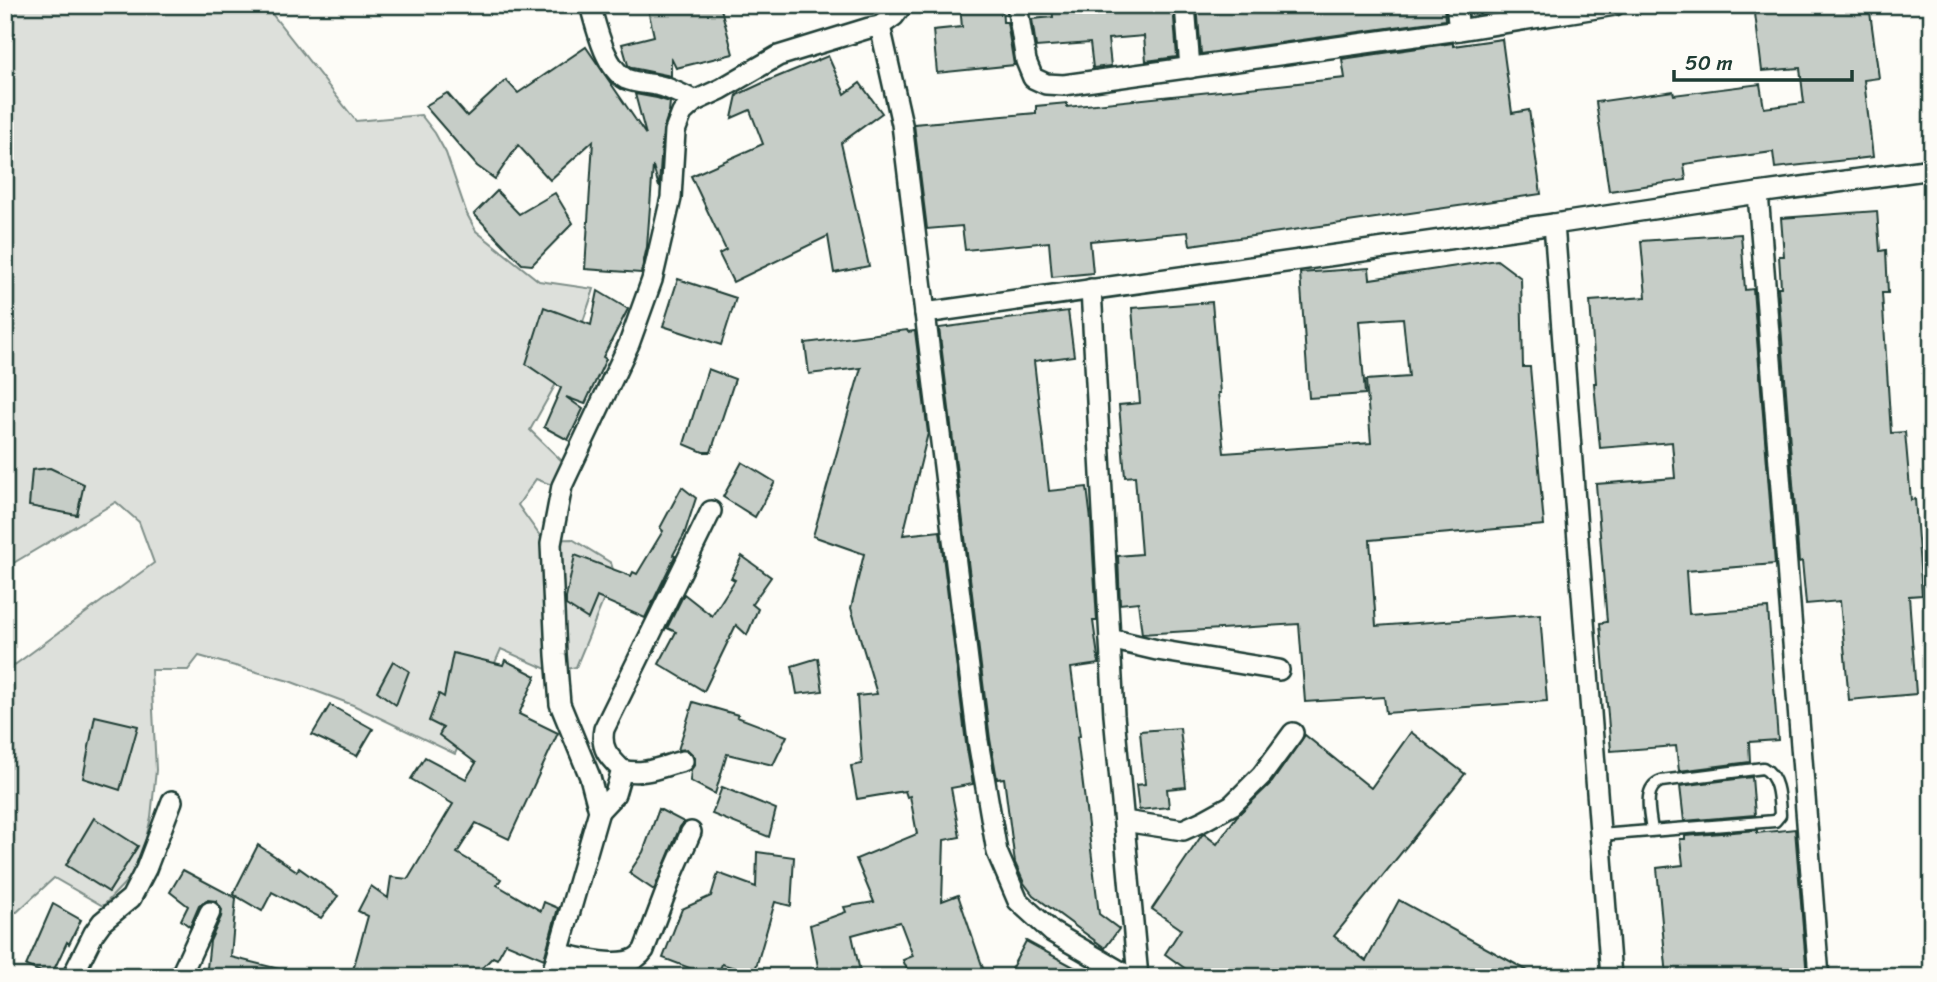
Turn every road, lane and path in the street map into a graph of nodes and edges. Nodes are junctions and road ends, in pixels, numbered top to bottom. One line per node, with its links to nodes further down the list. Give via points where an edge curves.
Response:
1 (590, 5): 10 (street, via 602,46 624,78 663,86)
2 (902, 5): 7 (street)
3 (1017, 5): 9 (street, via 1026,61 1033,78 1046,84)
4 (1185, 5): 9 (street)
5 (1456, 5): 8 (street)
6 (1615, 5): 8 (street)
7 (880, 26): 10 (street, via 778,56); 15 (street, via 902,124)
8 (1459, 30): 9 (street)
9 (1190, 68)
10 (695, 100): 23 (street, via 682,113 675,131 671,198 652,280 629,344 562,486 551,544 560,704)
11 (1932, 169): 12 (street)
12 (1758, 193): 13 (street); 36 (street)
13 (1554, 224): 14 (street); 27 (street)
14 (1091, 289): 15 (street); 17 (street)
15 (925, 313): 33 (street, via 978,741 997,852 1017,901 1052,932)
16 (711, 511): 21 (street, via 604,729 606,750)
17 (1110, 639): 18 (street); 24 (street)
18 (1279, 670)
19 (1293, 733): 24 (street, via 1232,805 1203,821 1183,830)
20 (684, 761): 21 (street, via 647,772)
21 (622, 770): 23 (street, via 615,794)
22 (172, 801): 30 (street, via 131,898 102,922)
23 (599, 811): 29 (street)
24 (1124, 821): 34 (street)
25 (1652, 831): 25 (lane, via 1649,793 1654,784 1763,768 1771,772 1780,815 1775,821); 27 (lane)
26 (691, 832): 29 (street, via 644,950 636,958)
27 (1600, 835): 35 (street)
28 (210, 912): 31 (street)
29 (555, 964): 32 (street)
30 (72, 977)
31 (180, 977)
32 (606, 977)
33 (1130, 977)
34 (1138, 977)
35 (1611, 977)
36 (1819, 977)

